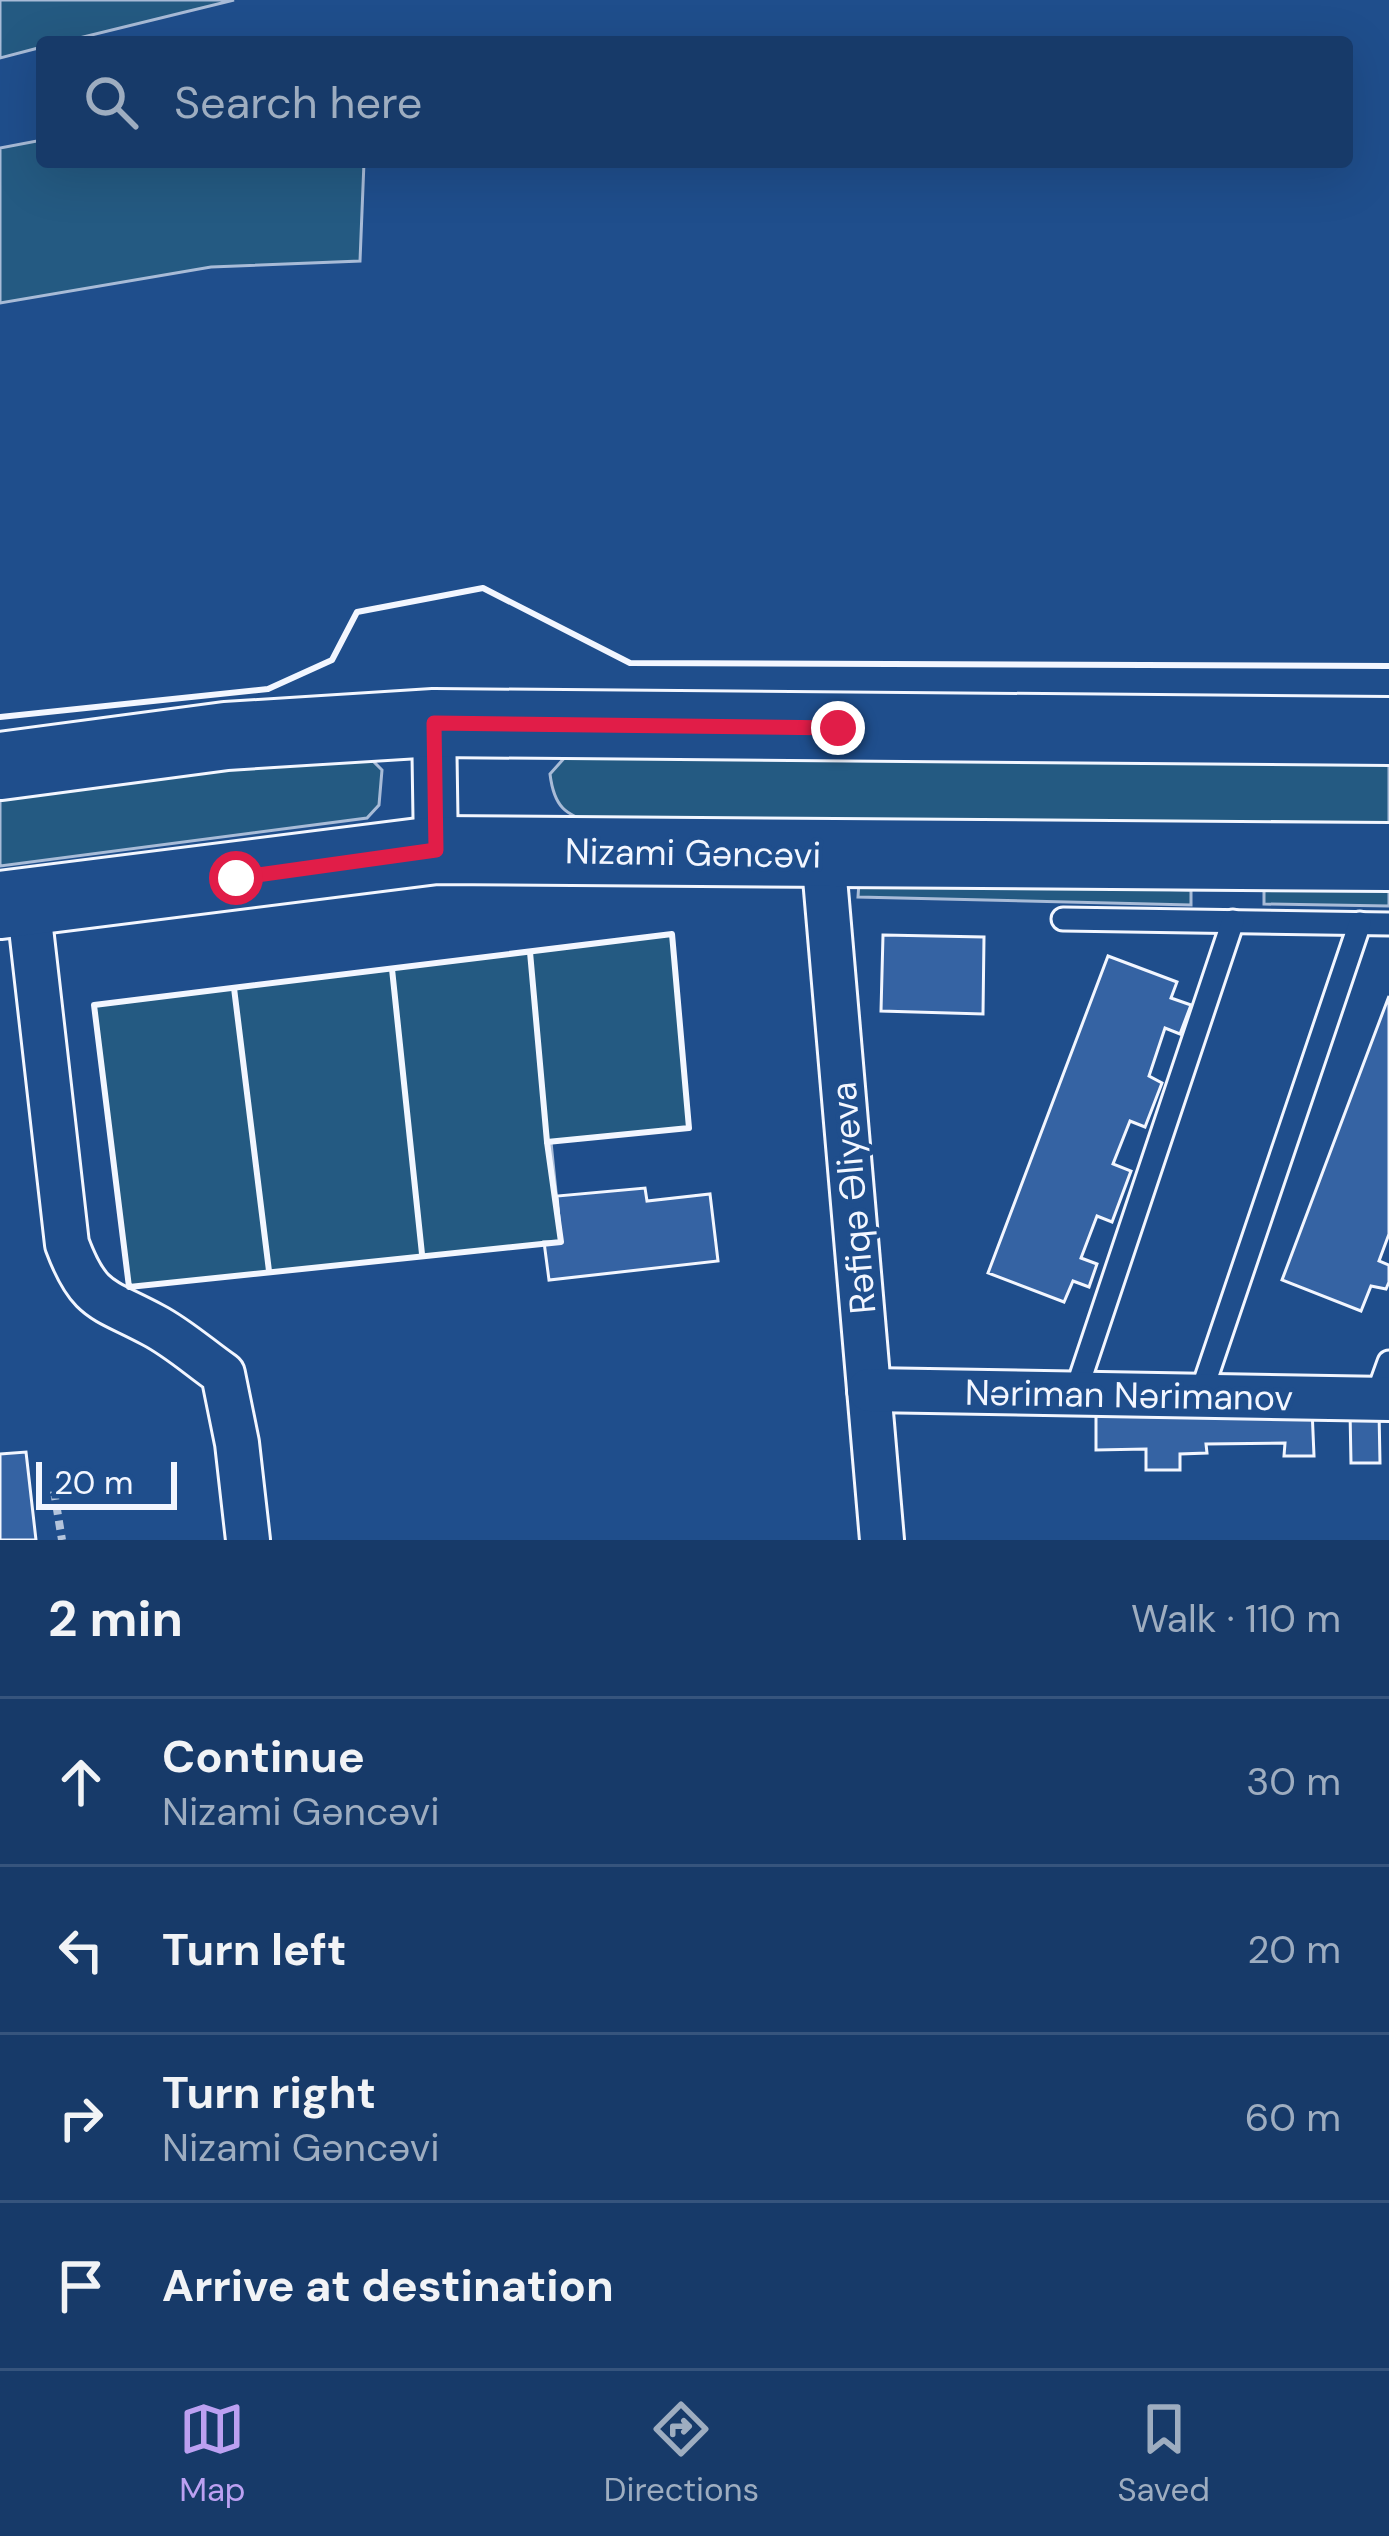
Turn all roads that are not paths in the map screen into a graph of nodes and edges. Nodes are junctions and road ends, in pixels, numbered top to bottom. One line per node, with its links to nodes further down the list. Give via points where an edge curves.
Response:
1 (434, 723): 2 (main road); 3 (main road, via 226,736); 4 (street)
2 (1389, 731)
3 (0, 766)
4 (436, 850): 5 (main road, Nizami Gəncəvi); 7 (main road, Nizami Gəncəvi)
5 (823, 855): 6 (main road, Nizami Gəncəvi); 13 (street, Rəfiqə Əliyeva)
6 (1389, 857)
7 (14, 903): 16 (street, via 67,1244 79,1275 104,1304 155,1326 223,1374)
8 (1064, 919): 9 (lane)
9 (1233, 921): 10 (lane); 14 (lane)
10 (1360, 923): 11 (lane); 15 (lane)
11 (1389, 923)
12 (1385, 1386): 15 (street, Nəriman Nərimanov)
13 (869, 1390): 14 (street, Nəriman Nərimanov); 17 (street, Rəfiqə Əliyeva)
14 (1076, 1394): 15 (street, Nəriman Nərimanov)
15 (1200, 1396)
16 (248, 1540)
17 (882, 1540)

